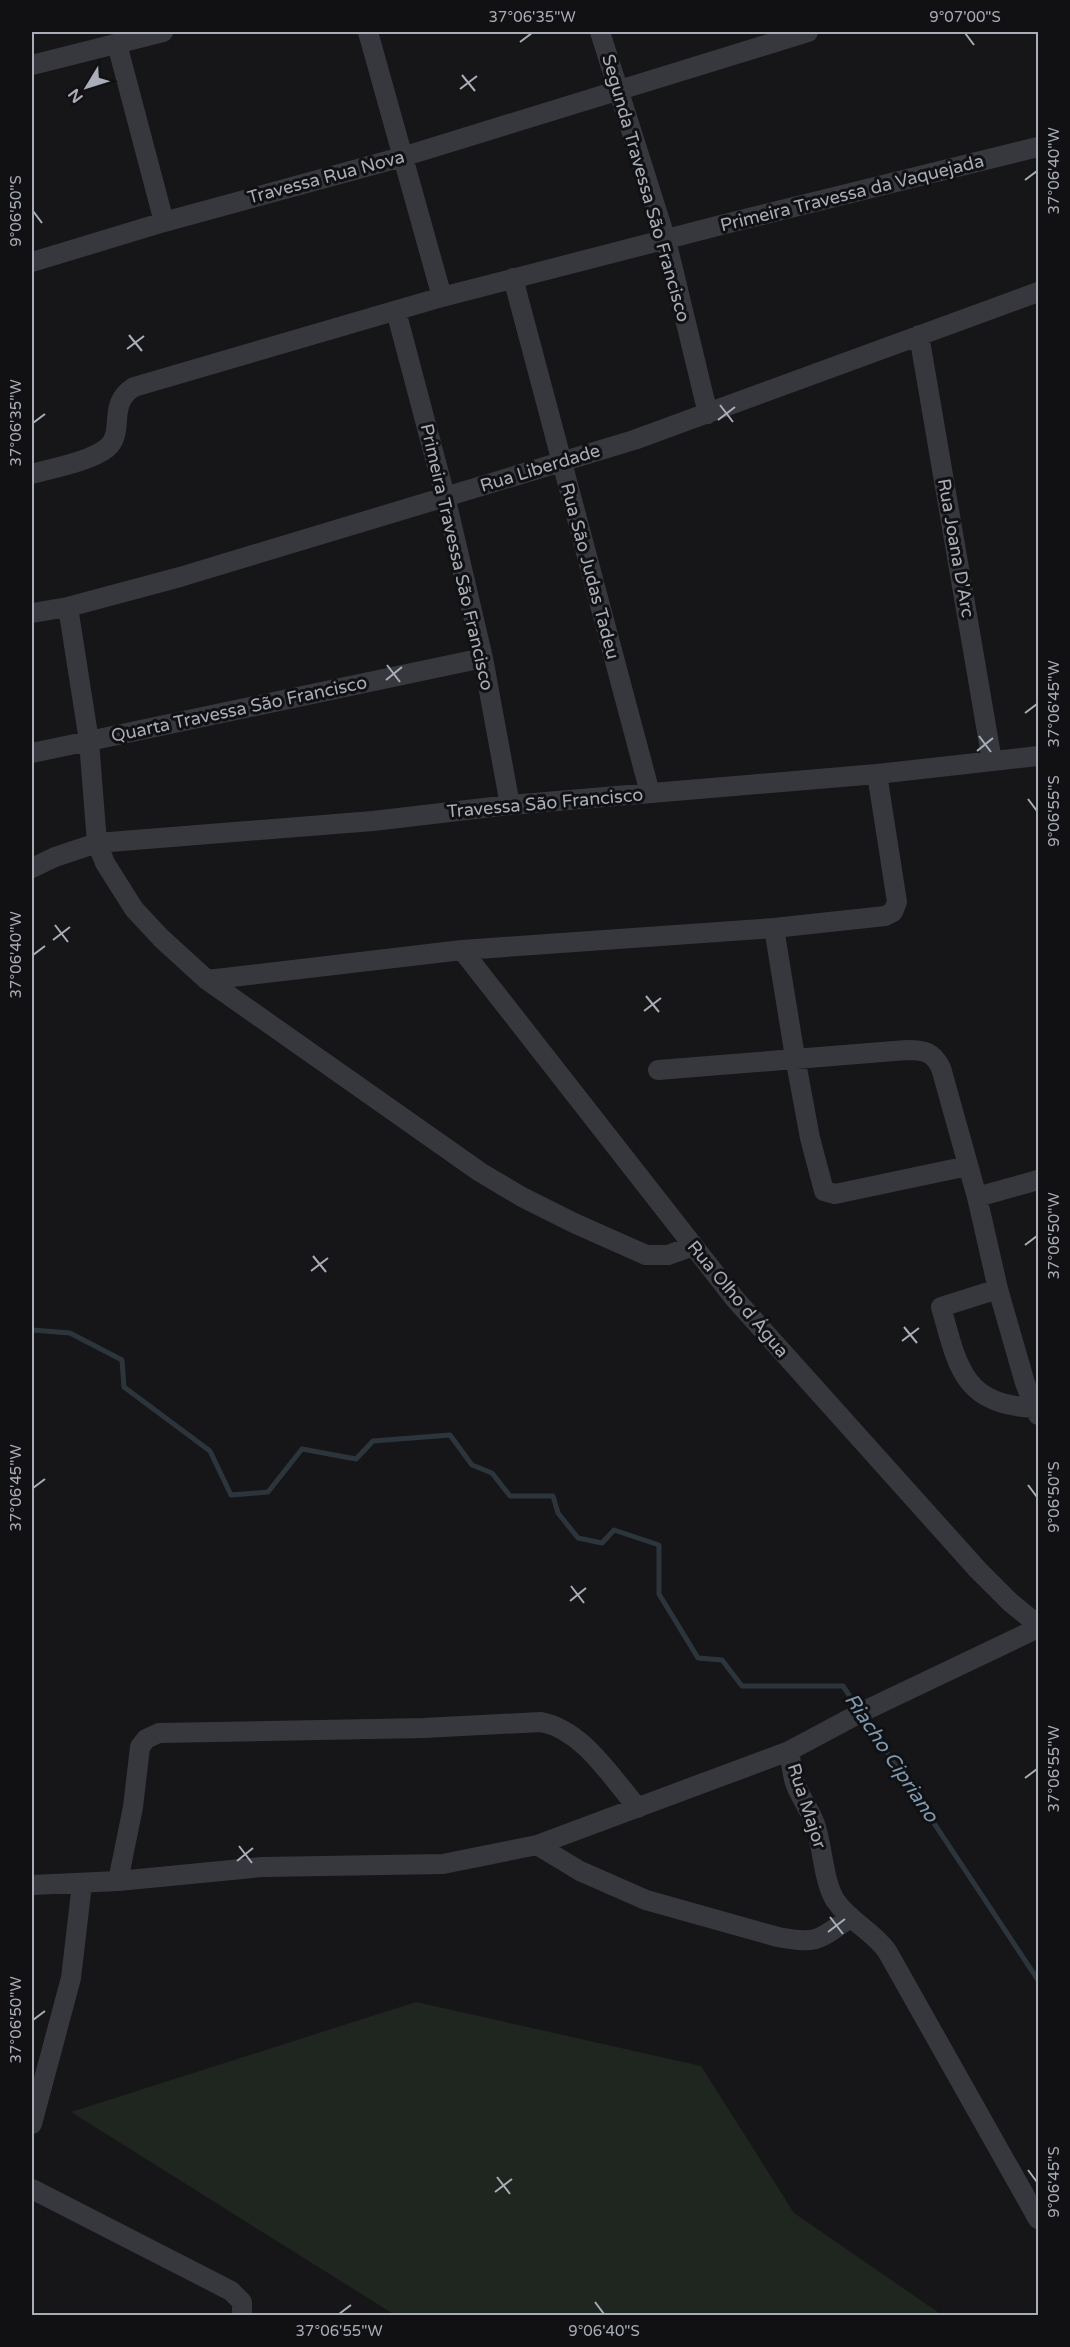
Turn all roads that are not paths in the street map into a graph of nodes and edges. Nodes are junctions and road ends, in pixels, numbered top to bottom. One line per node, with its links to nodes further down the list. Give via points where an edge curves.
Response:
1 (164, 32): 5 (street)
2 (368, 32): 9 (street)
3 (600, 32): 7 (street, Segunda Travessa São Francisco)
4 (808, 32): 7 (street, Travessa Rua Nova)
5 (117, 44): 6 (street); 10 (street)
6 (32, 65)
7 (620, 91): 9 (street, Travessa Rua Nova); 11 (street, Segunda Travessa São Francisco)
8 (1038, 147): 11 (street, Primeira Travessa da Vaquejada)
9 (402, 157): 10 (street, Travessa Rua Nova); 15 (street)
10 (164, 222): 12 (street, Travessa Rua Nova)
11 (666, 240): 13 (street, Primeira Travessa da Vaquejada); 18 (street, Segunda Travessa São Francisco)
12 (32, 262)
13 (513, 278): 15 (street, Primeira Travessa da Vaquejada); 19 (street, Rua São Judas Tadeu)
14 (1038, 292): 17 (street, Rua Liberdade)
15 (442, 297): 16 (street, Primeira Travessa da Vaquejada)
16 (396, 311): 20 (street, Primeira Travessa da Vaquejada, via 134,387 120,400 116,431 107,447); 21 (street, Primeira Travessa São Francisco)
17 (919, 335): 18 (street, Rua Liberdade); 28 (street, Rua Joana D'Arc)
18 (708, 414): 19 (street, Rua Liberdade)
19 (561, 462): 21 (street, Rua Liberdade); 30 (street, Rua São Judas Tadeu)
20 (32, 474)
21 (445, 496): 22 (street, Rua Liberdade); 24 (street, Primeira Travessa São Francisco)
22 (68, 607): 23 (street, Rua Liberdade); 25 (street)
23 (32, 609)
24 (483, 658): 25 (street, Quarta Travessa São Francisco); 31 (street, Primeira Travessa São Francisco)
25 (89, 741): 26 (street, Quarta Travessa São Francisco); 32 (street)
26 (32, 753)
27 (1038, 756): 28 (street, Travessa São Francisco)
28 (992, 761): 29 (street, Travessa São Francisco)
29 (877, 774): 30 (street, Travessa São Francisco); 34 (street, via 897,902 893,912 874,918)
30 (650, 793): 31 (street, Travessa São Francisco)
31 (510, 805): 32 (street, Travessa São Francisco, via 373,821)
32 (97, 843): 33 (street, Travessa São Francisco); 36 (street, via 134,909)
33 (32, 868)
34 (774, 928): 35 (street); 37 (street)
35 (462, 950): 36 (street); 42 (street, Rua Olho d Água)
36 (207, 980): 42 (street, via 470,1165 522,1197 646,1255 668,1255)
37 (795, 1057): 38 (street); 39 (street, via 907,1050 930,1053 940,1068); 39 (street, via 821,1185 826,1193)
38 (658, 1070)
39 (968, 1166): 41 (street)
40 (1038, 1180): 41 (street)
41 (977, 1197): 43 (street)
42 (693, 1246): 45 (street, Rua Olho d Água, via 775,1346 936,1525)
43 (998, 1289): 44 (street); 44 (street, via 941,1307 955,1358 972,1386 987,1397)
44 (1036, 1411)
45 (1038, 1627): 46 (street, Rua Major)
46 (789, 1751): 47 (street); 52 (street, Rua Major, via 795,1782 815,1823 828,1884 836,1901)
47 (638, 1808): 48 (street); 49 (street, via 580,1742 555,1724 159,1733 140,1746)
48 (537, 1845): 49 (street, via 443,1864 262,1867); 52 (street, via 580,1871 646,1900 778,1937 819,1940)
49 (118, 1881): 50 (street)
50 (82, 1884): 51 (street); 53 (street, via 71,1978)
51 (32, 1885)
52 (851, 1917): 55 (street, Rua Major, via 879,1939 887,1951)
53 (32, 2124)
54 (32, 2189): 56 (street, via 231,2291 242,2302)
55 (1038, 2219)
56 (242, 2316)

